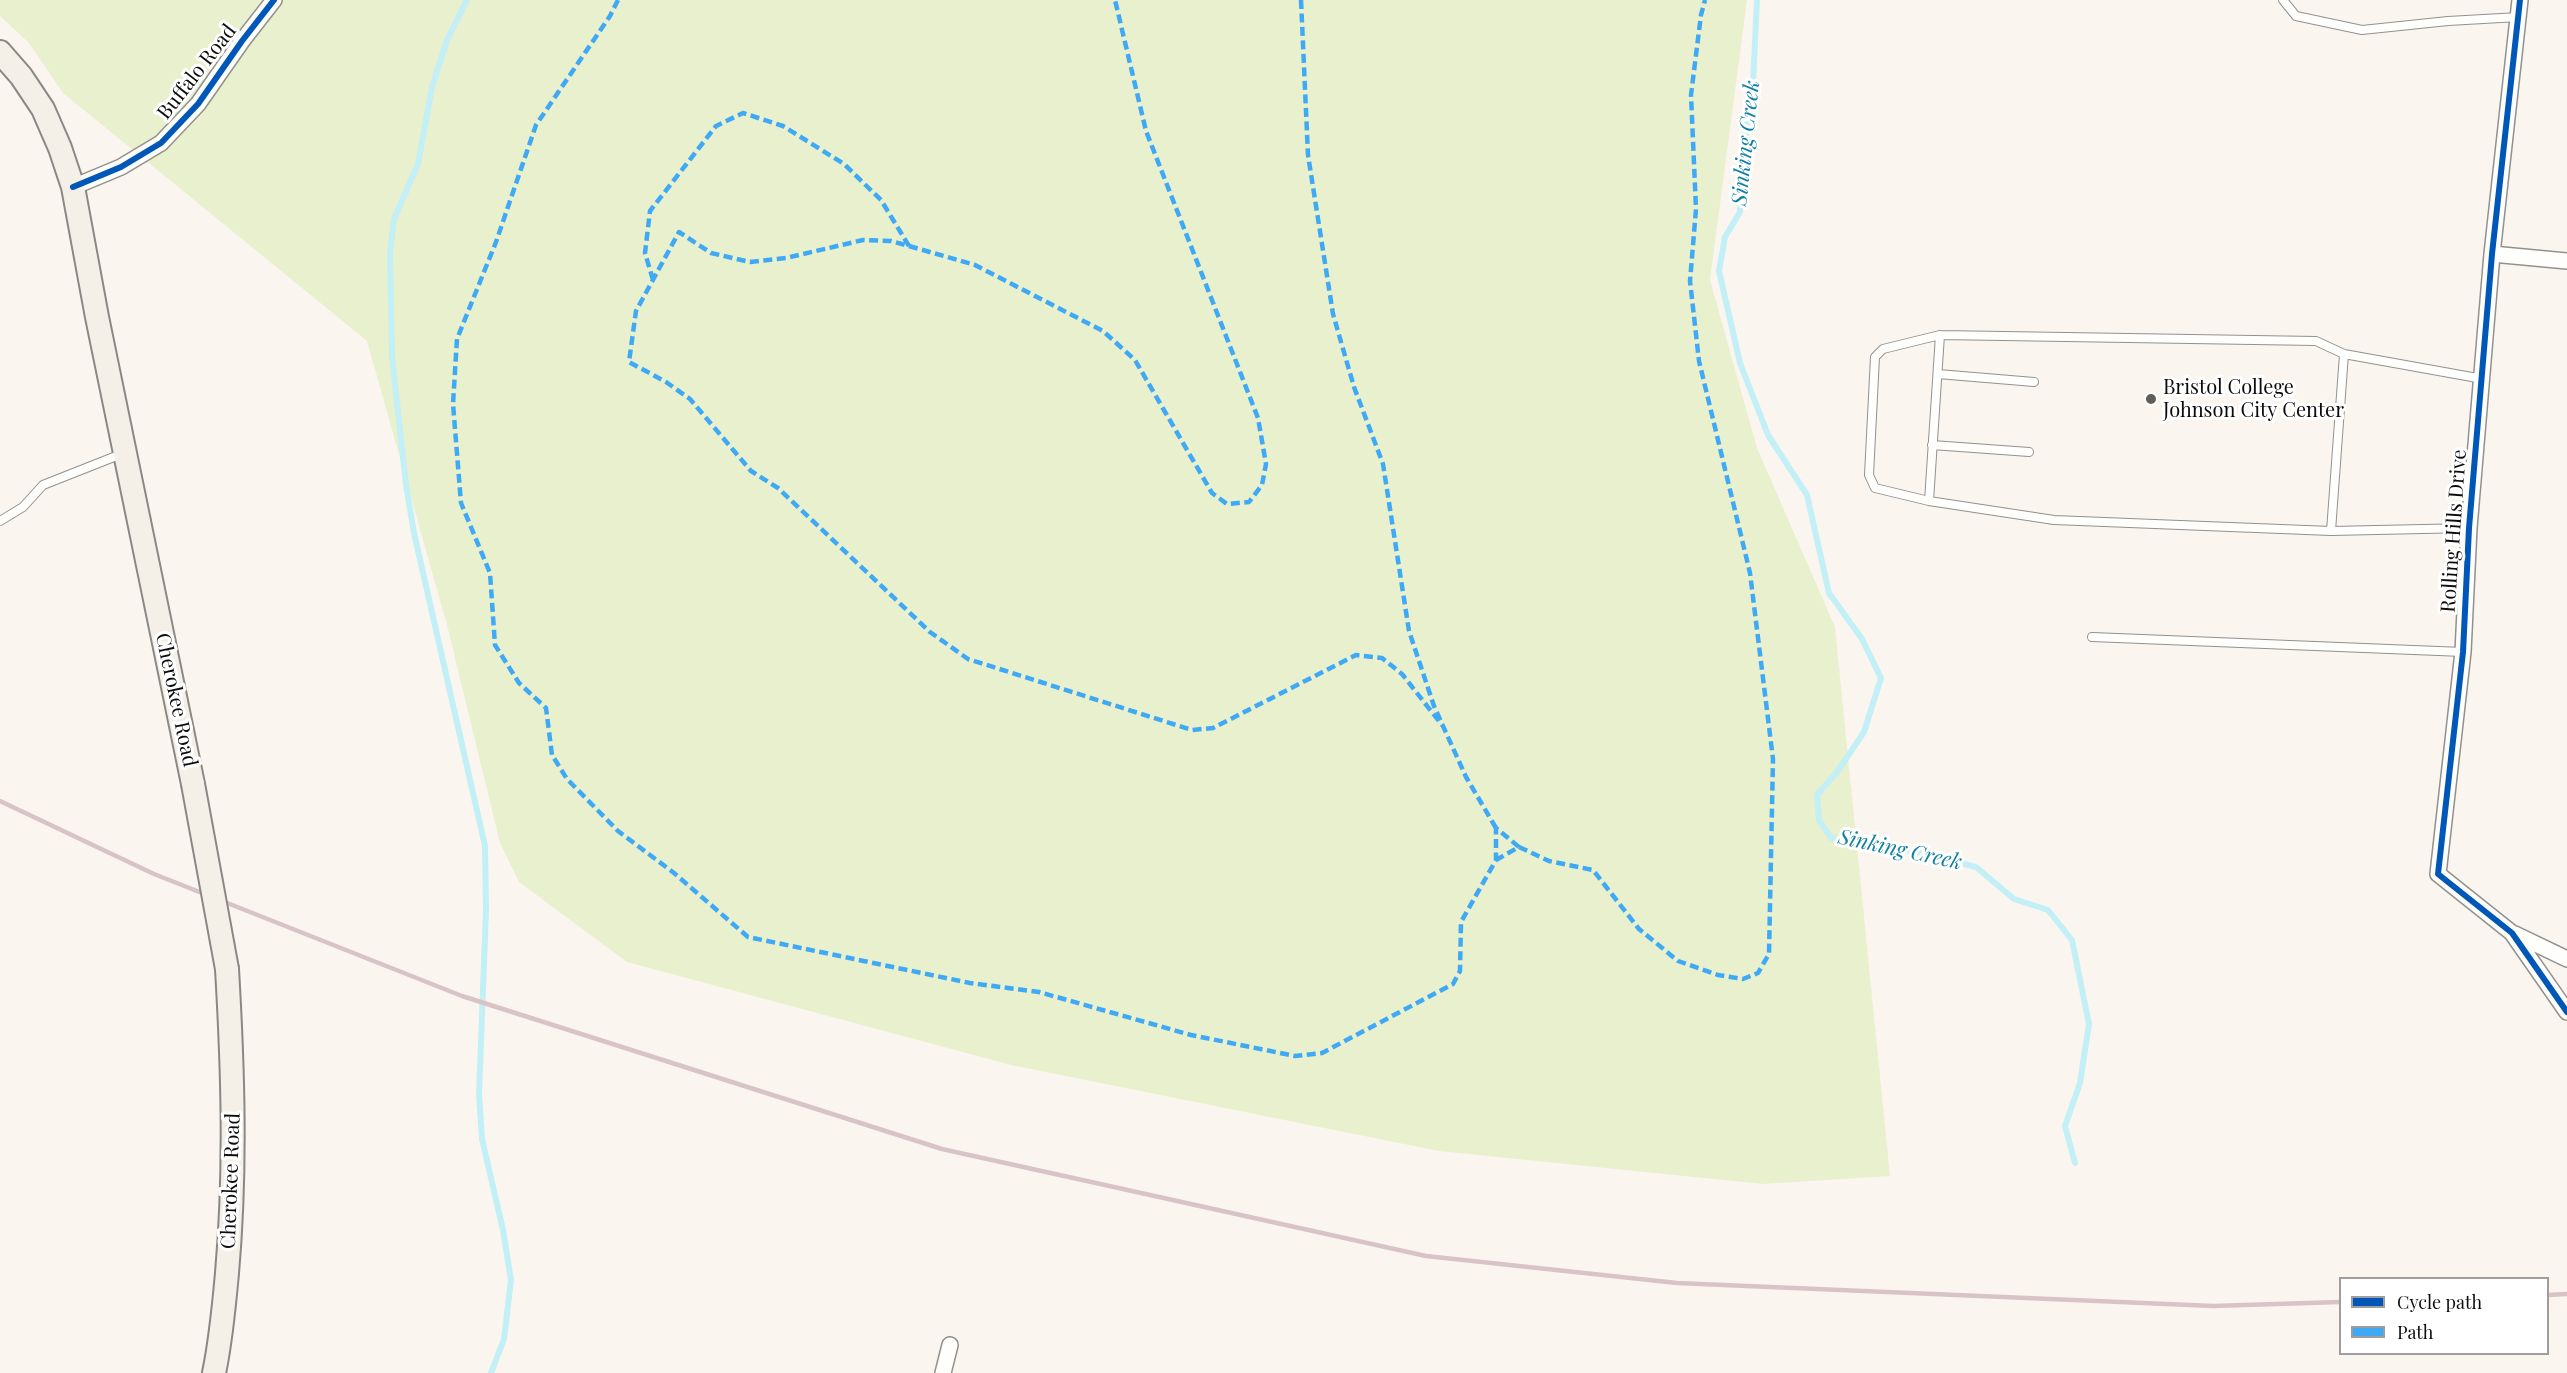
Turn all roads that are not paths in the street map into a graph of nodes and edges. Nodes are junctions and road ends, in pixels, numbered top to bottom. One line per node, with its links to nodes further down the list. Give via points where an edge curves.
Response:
1 (274, 0): 6 (street, Buffalo Road, via 198,104 161,143 122,167)
2 (2283, 0): 4 (lane, via 2296,16 2362,30)
3 (2520, 0): 4 (street, Rolling Hills Drive)
4 (2519, 17): 7 (street, Rolling Hills Drive)
5 (0, 52): 6 (main road, Cherokee Road, via 43,109)
6 (73, 187): 16 (main road, Cherokee Road)
7 (2492, 254): 8 (street); 12 (street, Rolling Hills Drive)
8 (2567, 261)
9 (1940, 335): 10 (lane, via 2316,341); 11 (lane); 17 (lane, via 1883,349 1875,357 1871,483 1875,488)
10 (2344, 354): 12 (lane); 20 (lane)
11 (1938, 374): 13 (lane); 14 (lane)
12 (2483, 379): 19 (street, Rolling Hills Drive)
13 (2034, 382)
14 (1932, 445): 15 (lane); 17 (lane)
15 (2029, 452)
16 (125, 453): 18 (lane, via 43,485 23,507); 27 (main road, Cherokee Road, bridge, via 193,784 226,969 233,1071 234,1186 224,1308)
17 (1929, 501): 20 (lane, via 2054,520)
18 (0, 521)
19 (2469, 528): 20 (lane); 22 (street, Rolling Hills Drive)
20 (2331, 531)
21 (2092, 637): 22 (lane)
22 (2463, 652): 23 (street, Rolling Hills Drive, via 2438,874)
23 (2512, 933): 24 (street); 25 (street, Rolling Hills Drive)
24 (2567, 958)
25 (2567, 1012)
26 (950, 1345): 28 (street)
27 (214, 1373)
28 (944, 1373)

